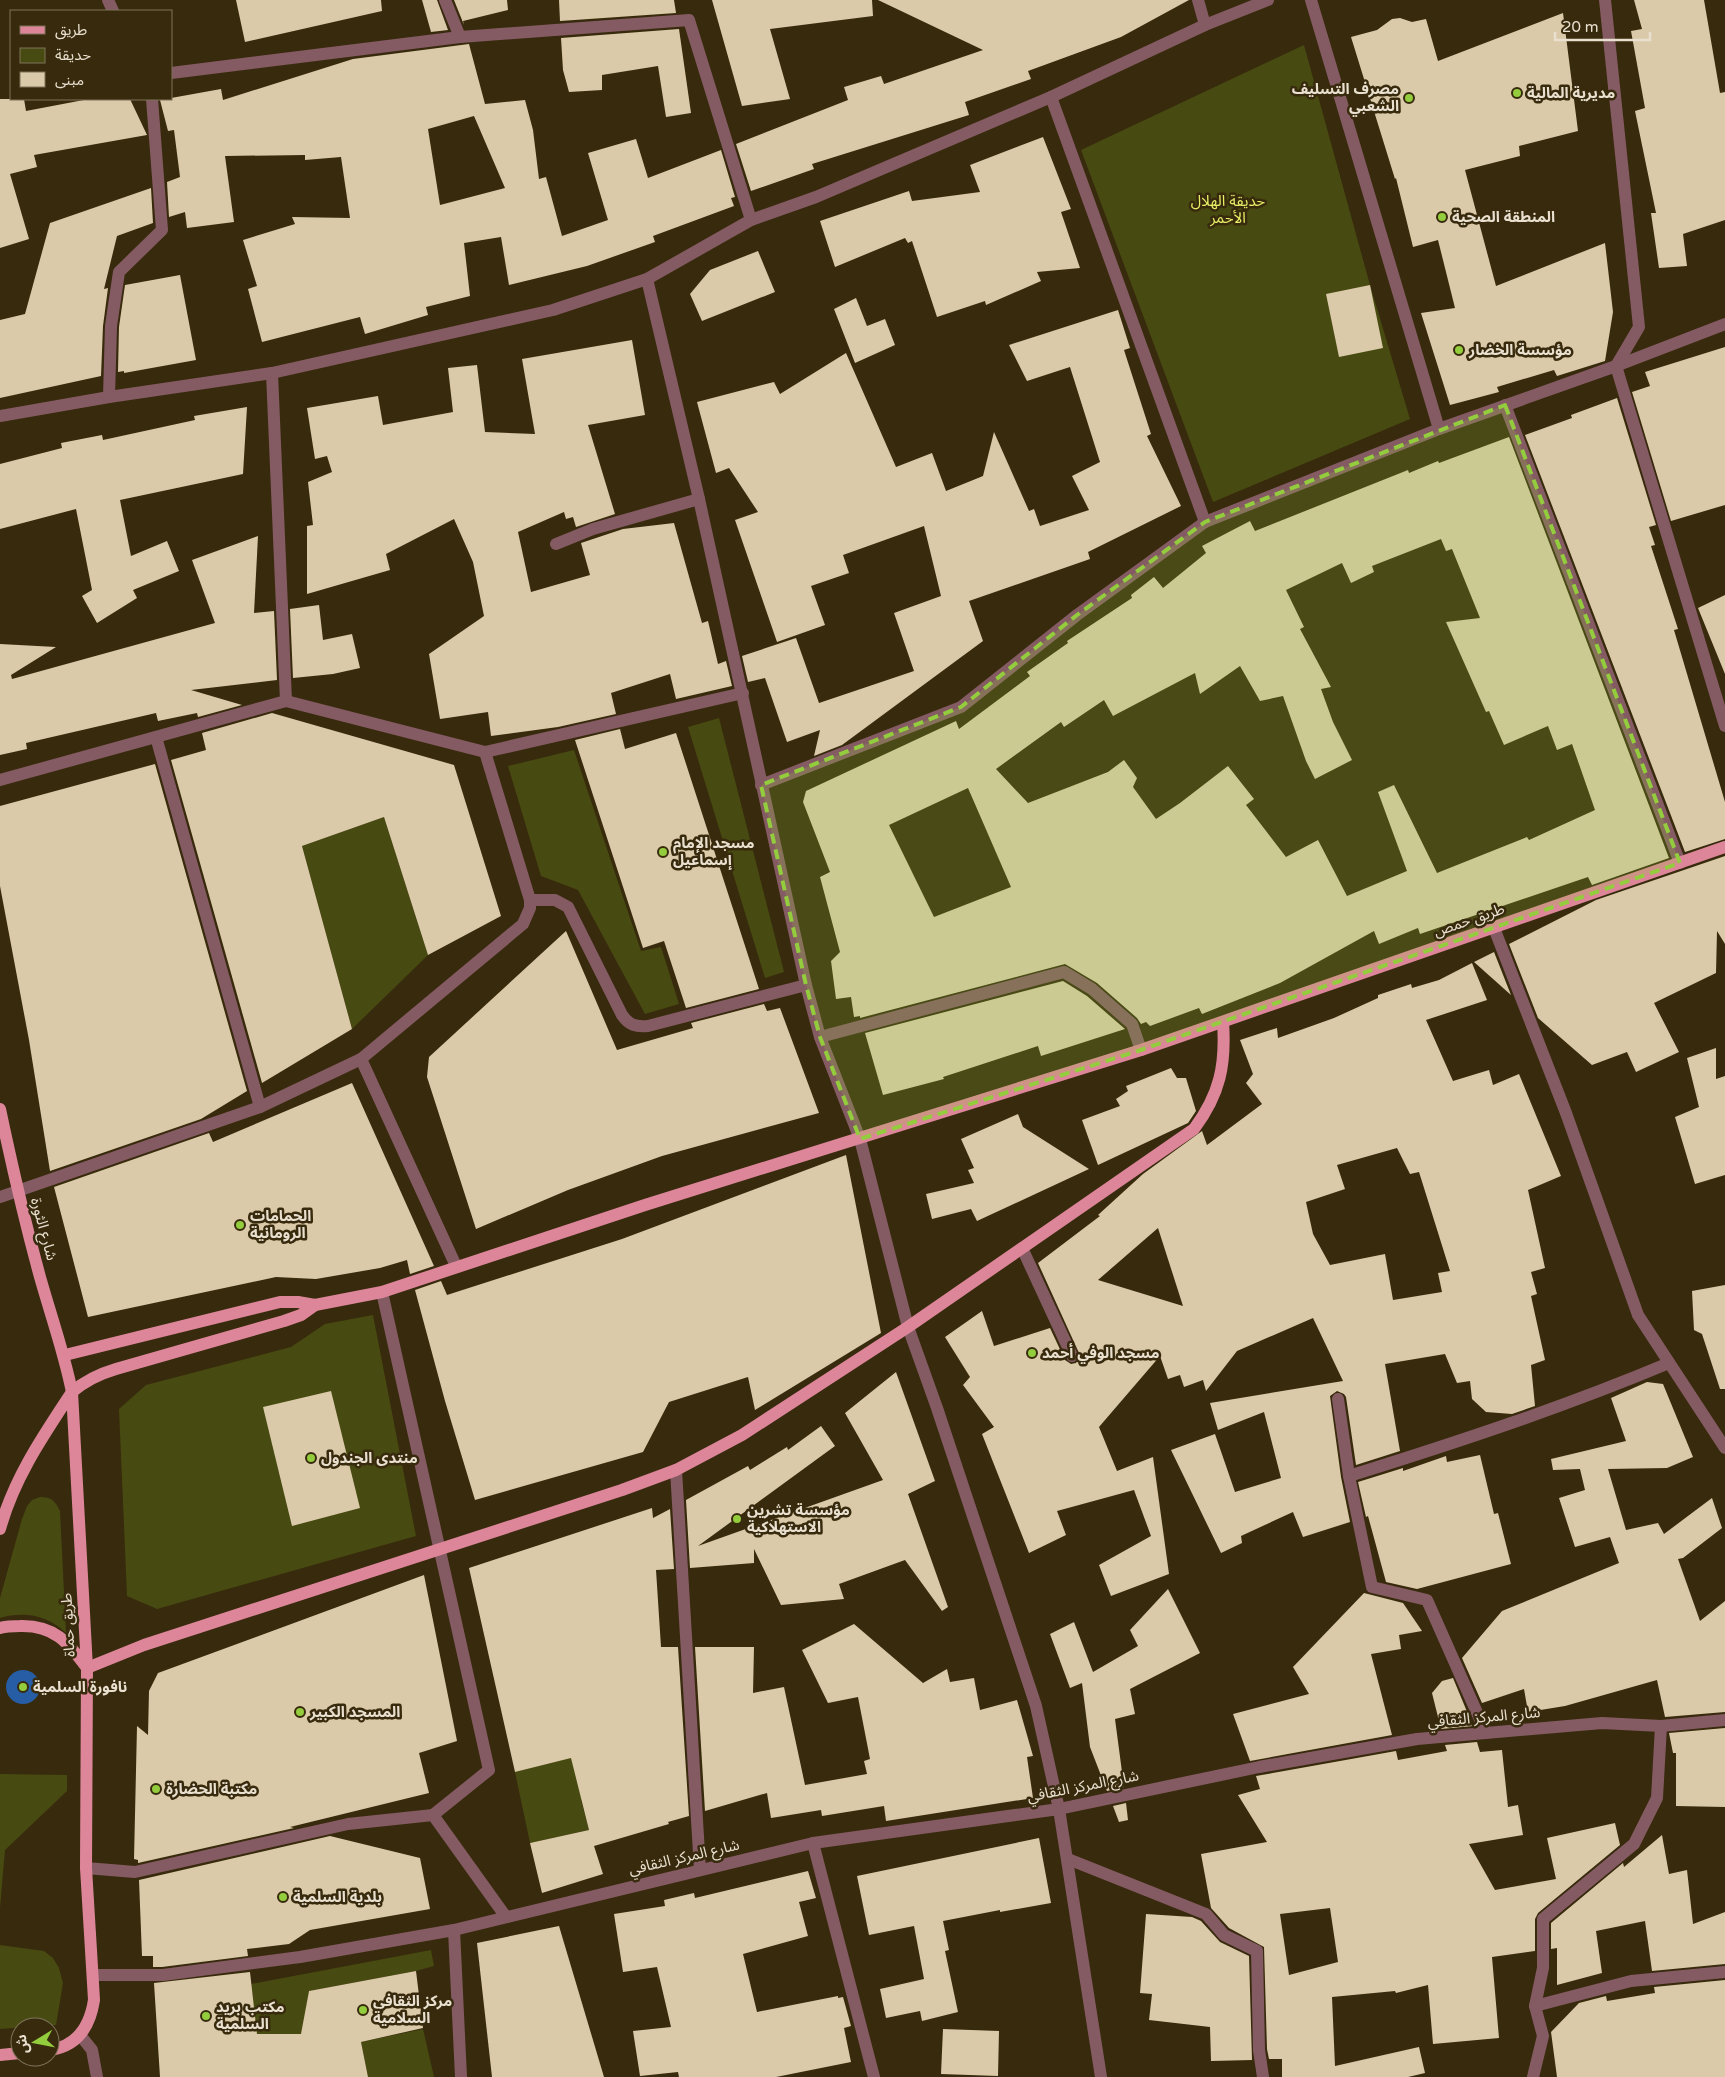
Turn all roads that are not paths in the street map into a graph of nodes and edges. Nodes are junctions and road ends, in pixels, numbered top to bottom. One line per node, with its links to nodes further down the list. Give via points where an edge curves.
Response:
1 (445, 0): 7 (street)
2 (1198, 0): 6 (street)
3 (1268, 0): 6 (street)
4 (1310, 0): 19 (street)
5 (1605, 0): 14 (street, via 1639,327)
6 (1204, 25): 9 (street)
7 (460, 37): 8 (street); 11 (street, via 689,20)
8 (172, 73)
9 (1051, 97): 11 (street, via 816,198); 21 (street)
10 (152, 100): 16 (street, via 162,230 119,272 111,326)
11 (751, 220): 12 (street)
12 (647, 280): 15 (street, via 553,310); 20 (street)
13 (1725, 324): 14 (street)
14 (1616, 366): 17 (street); 25 (street)
15 (272, 374): 16 (street); 24 (street)
16 (109, 397): 18 (street)
17 (1505, 405): 19 (street); 31 (street)
18 (0, 416)
19 (1439, 428): 21 (street)
20 (699, 499): 22 (street, via 593,529); 23 (street)
21 (1205, 522): 29 (street, via 1076,615 961,707)
22 (556, 544)
23 (742, 693): 27 (street); 29 (street)
24 (286, 701): 26 (street); 27 (street)
25 (1725, 726)
26 (156, 737): 28 (street); 39 (street)
27 (485, 752): 32 (street)
28 (0, 780)
29 (761, 785): 34 (street)
30 (1725, 847): 31 (main road, طريق حمص)
31 (1680, 862): 33 (main road, طريق حمص)
32 (530, 900): 34 (street, via 555,900 568,907 622,1015 633,1026 648,1026); 38 (street, via 523,924)
33 (1494, 928): 35 (main road, طريق حمص); 51 (street, via 1566,1113 1638,1315)
34 (806, 985): 36 (street)
35 (1222, 1022): 37 (main road, طريق حمص); 44 (main road, via 1224,1060 1220,1079 1194,1129)
36 (820, 1037): 37 (street, via 1064,972 1092,988 1132,1024); 41 (street)
37 (1141, 1050): 41 (main road, طريق حمص)
38 (361, 1059): 39 (street); 45 (street)
39 (260, 1107): 42 (street)
40 (0, 1109): 42 (main road, شارع الثورة)
41 (860, 1139): 45 (main road, طريق حمص); 48 (street)
42 (17, 1192): 43 (street); 49 (main road, شارع الثورة)
43 (0, 1197)
44 (1022, 1248): 48 (main road); 50 (street)
45 (456, 1266): 46 (main road, طريق حمص)
46 (382, 1292): 47 (main road, طريق حمص); 58 (street)
47 (315, 1305): 49 (main road, via 280,1302); 52 (main road, via 284,1321 96,1375)
48 (908, 1327): 55 (main road, via 742,1434); 64 (street, via 938,1408 1036,1706)
49 (65, 1355): 52 (main road, شارع الثورة)
50 (1072, 1356)
51 (1669, 1363): 54 (street); 56 (street, via 1593,1395)
52 (72, 1392): 57 (main road, via 26,1464); 60 (main road, طريق حماة)
53 (1338, 1398): 56 (street)
54 (1725, 1446)
55 (676, 1470): 58 (main road); 69 (street)
56 (1350, 1476): 63 (street, via 1372,1586 1427,1600)
57 (0, 1529)
58 (438, 1549): 60 (main road); 65 (street, via 489,1770)
59 (0, 1628): 60 (main road, via 33,1626 54,1632 70,1646)
60 (86, 1668): 68 (main road, طريق حماة)
61 (1725, 1720): 62 (street, شارع المركز الثقافي)
62 (1660, 1726): 63 (street, شارع المركز الثقافي, via 1602,1723); 74 (street, via 1658,1798 1634,1844 1543,1919 1543,1968)
63 (1486, 1733): 64 (street, شارع المركز الثقافي, via 1408,1741 1259,1767)
64 (1059, 1809): 66 (street, شارع المركز الثقافي); 67 (street)
65 (433, 1815): 68 (street, via 348,1824 135,1872); 70 (street)
66 (813, 1843): 69 (street, شارع المركز الثقافي); 79 (street)
67 (1068, 1859): 80 (street); 81 (street, via 1206,1914 1224,1935 1257,1950 1258,2050)
68 (86, 1868): 73 (main road, طريق حماة)
69 (700, 1870): 70 (street, شارع المركز الثقافي)
70 (506, 1916): 71 (street, شارع المركز الثقافي)
71 (454, 1930): 73 (street, شارع المركز الثقافي, via 300,1957 163,1975); 78 (street)
72 (1725, 1972): 74 (street, via 1631,1981)
73 (94, 1975): 75 (main road, طريق حماة, via 92,2014)
74 (1535, 2006): 82 (street, via 1543,2036)
75 (80, 2035): 76 (main road); 77 (street, via 92,2050)
76 (60, 2047)
77 (97, 2077)
78 (461, 2077)
79 (874, 2077)
80 (1101, 2077)
81 (1263, 2077)
82 (1533, 2077)

